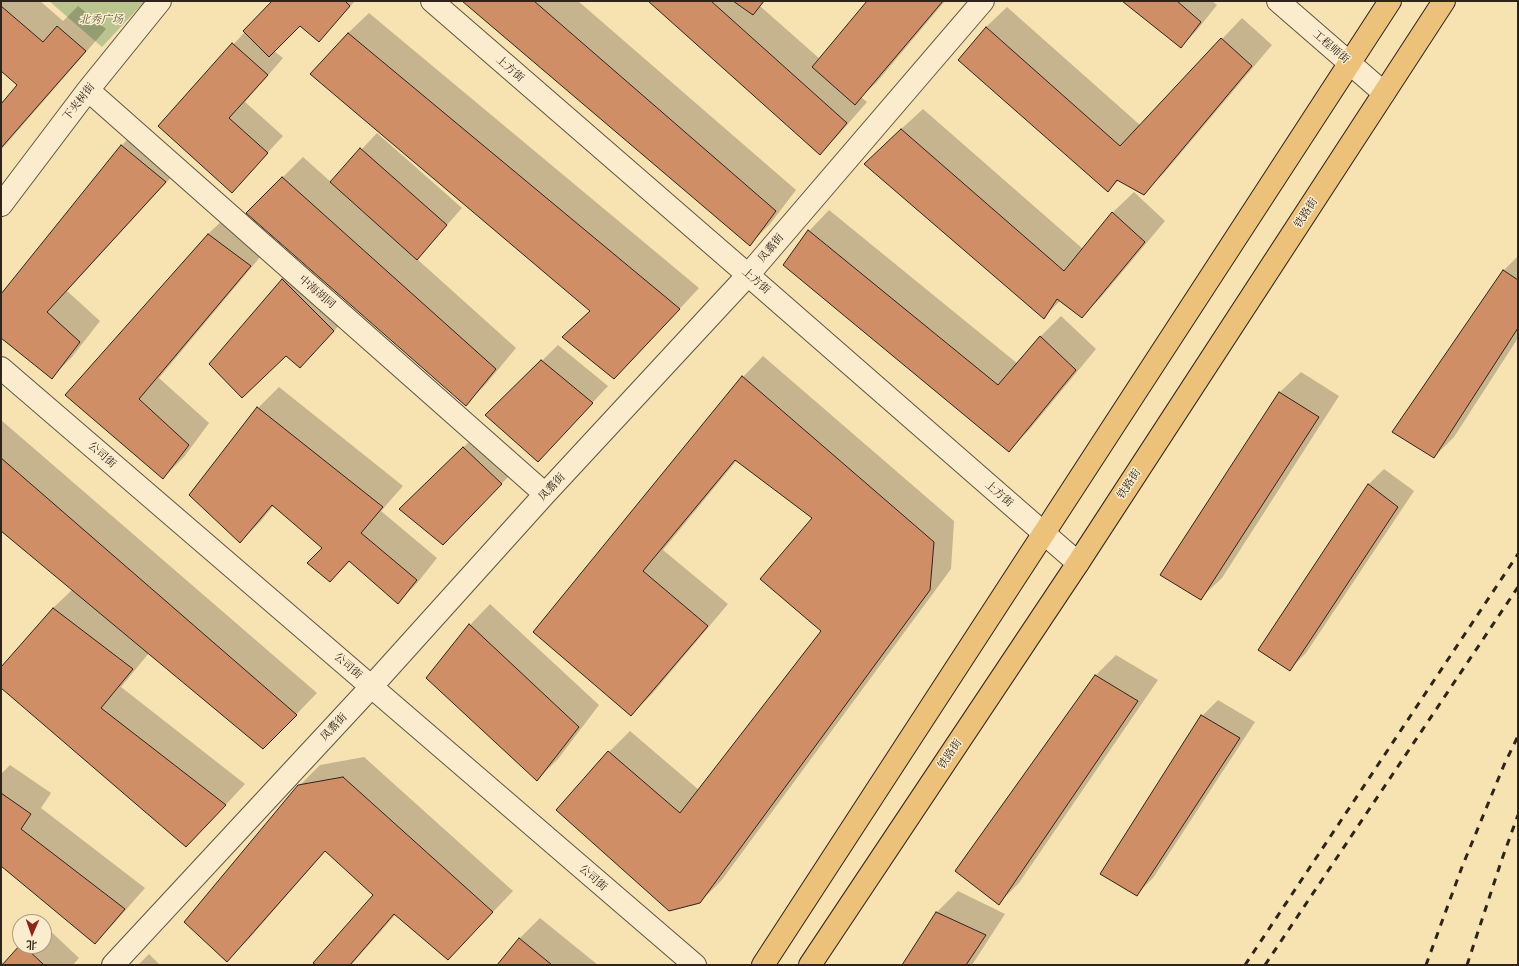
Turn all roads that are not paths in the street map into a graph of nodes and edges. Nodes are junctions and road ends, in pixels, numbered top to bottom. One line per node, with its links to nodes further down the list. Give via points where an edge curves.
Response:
1 (160, 1): 8 (street, 下夹树街)
2 (432, 1): 11 (street, 上方街)
3 (983, 1): 11 (street, 凤翥街)
4 (1278, 1): 7 (street, 工程师街)
5 (1390, 1): 7 (main road)
6 (1444, 1): 9 (main road, 铁路街)
7 (1350, 63): 9 (street, 工程师街); 14 (main road)
8 (88, 90): 10 (street, 下夹树街); 13 (street, 中海胡同)
9 (1384, 93): 15 (main road, 铁路街)
10 (1, 205)
11 (748, 274): 13 (street, 凤翥街); 14 (street, 上方街)
12 (1, 368): 16 (street, 公司街)
13 (545, 494): 16 (street, 凤翥街)
14 (1043, 533): 15 (street, 上方街); 19 (main road)
15 (1078, 563): 20 (main road, 铁路街)
16 (371, 687): 17 (street, 凤翥街); 18 (street, 公司街)
17 (113, 965)
18 (695, 965)
19 (763, 965)
20 (810, 965)

